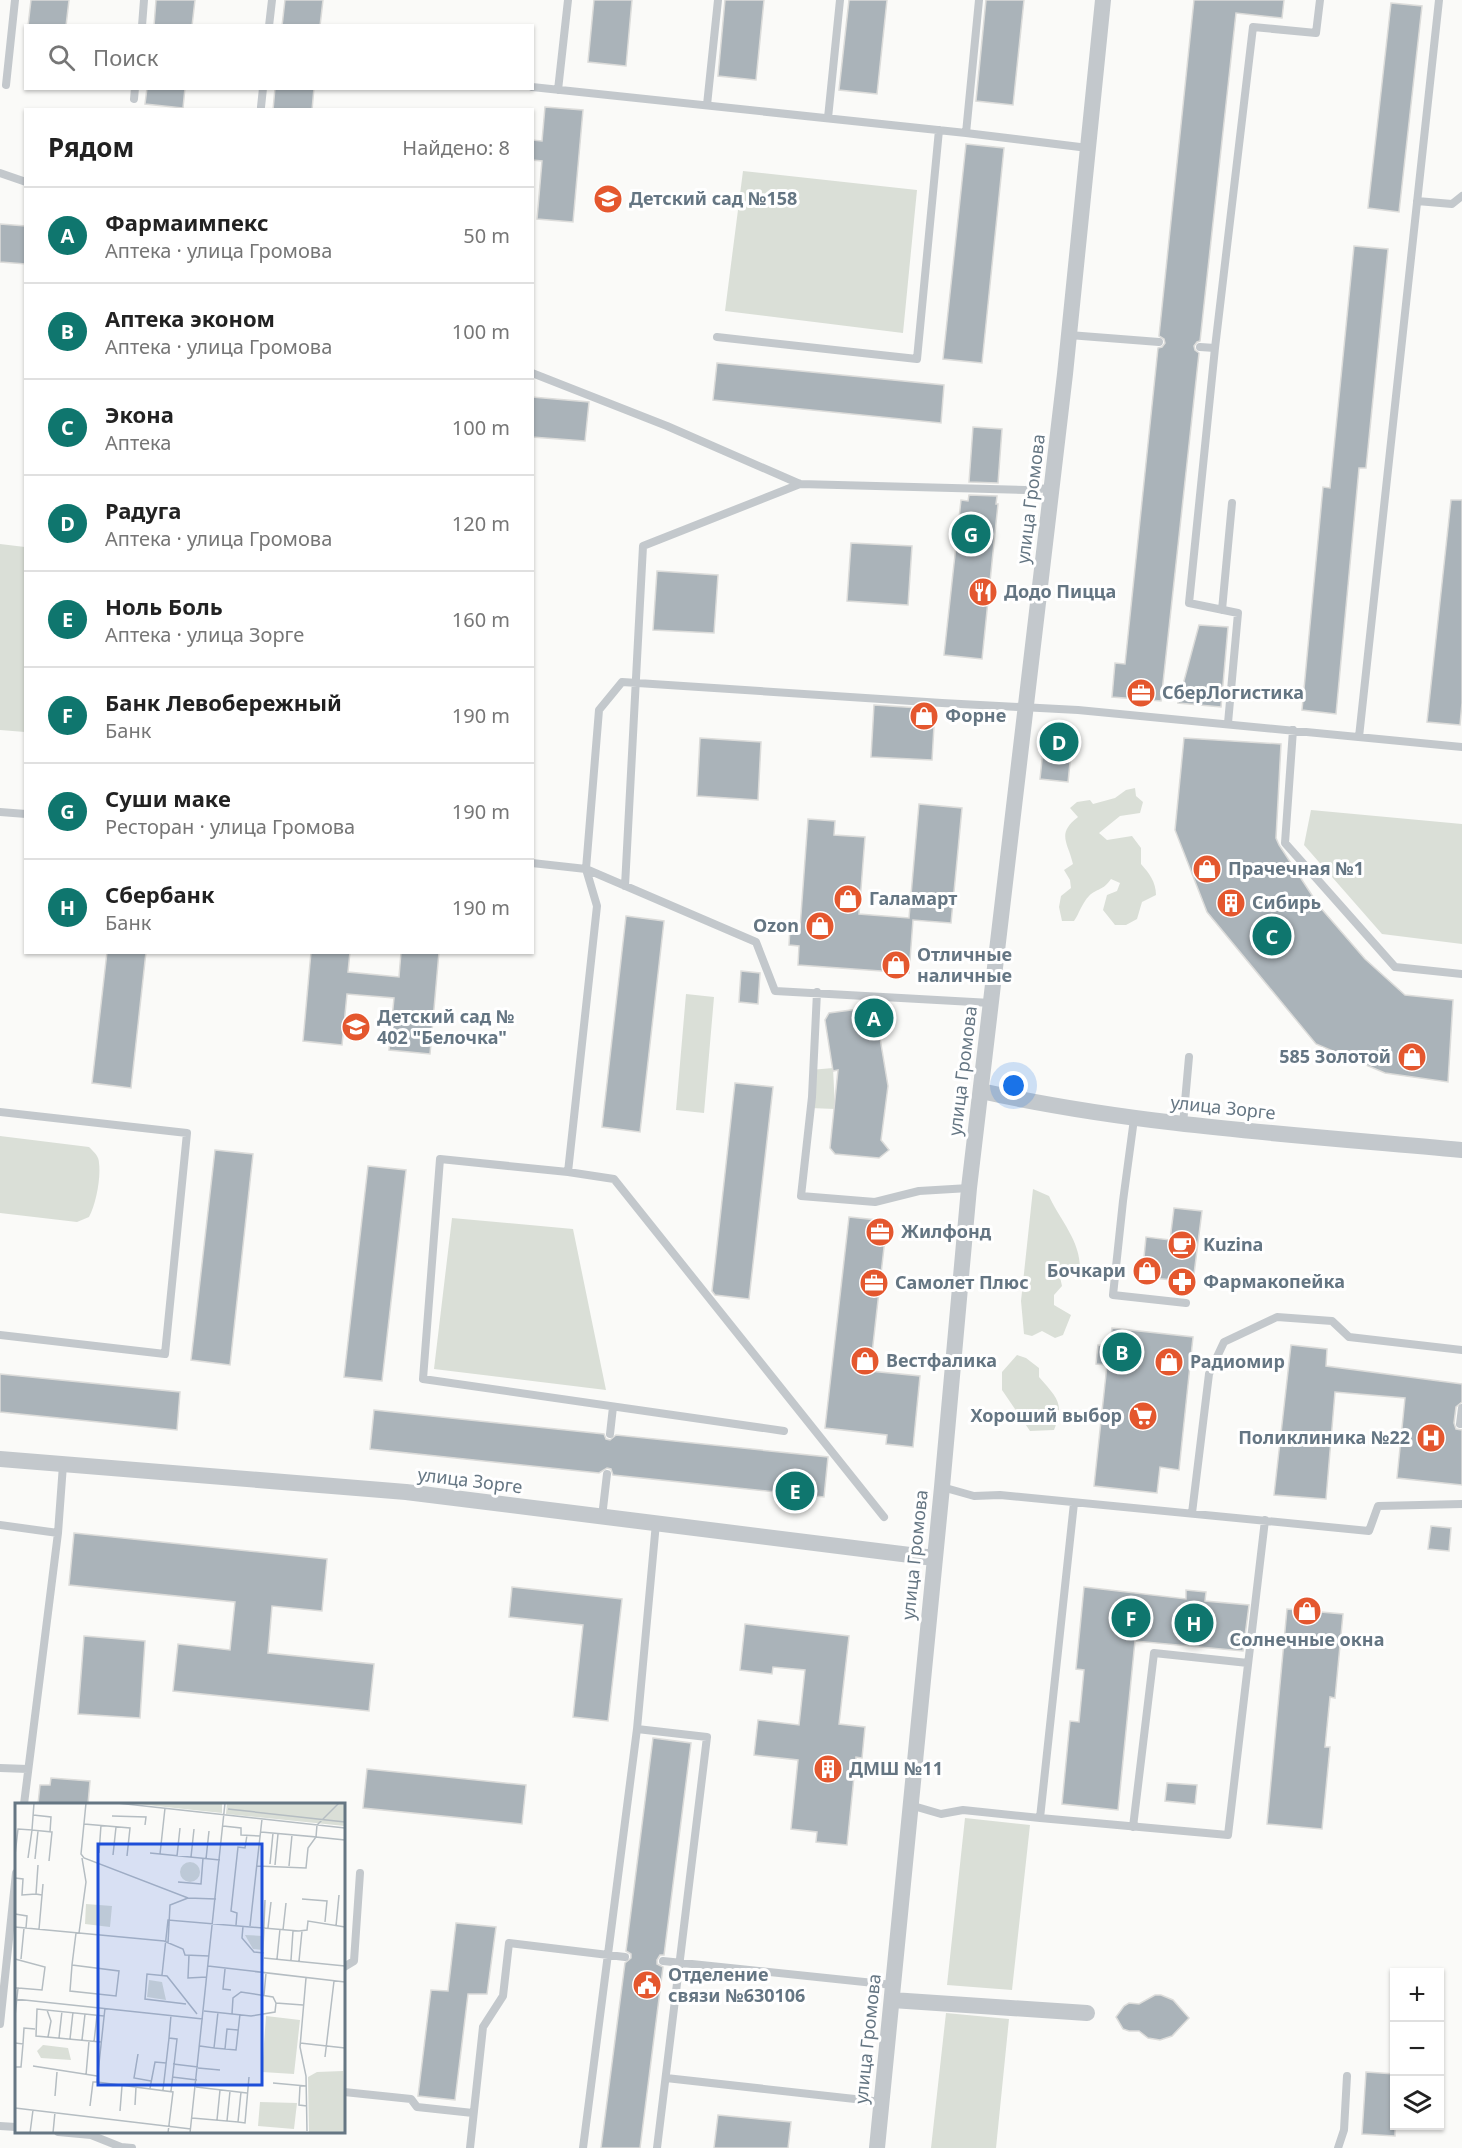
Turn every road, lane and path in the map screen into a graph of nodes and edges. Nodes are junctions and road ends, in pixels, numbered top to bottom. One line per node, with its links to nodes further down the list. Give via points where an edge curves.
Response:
1 (15, 0): 13 (lane)
2 (144, 0): 11 (lane)
3 (272, 0): 12 (lane)
4 (568, 0): 17 (lane)
5 (718, 0): 19 (lane)
6 (840, 0): 21 (lane)
7 (979, 0): 23 (lane)
8 (1103, 0): 24 (street, улица Громова)
9 (1320, 0): 33 (lane, via 1316,33 1253,27)
10 (1439, 0): 28 (lane)
11 (142, 24)
12 (270, 24)
13 (6, 85)
14 (534, 87): 17 (lane)
15 (135, 90): 18 (lane)
16 (263, 90): 20 (lane)
17 (558, 90): 19 (lane)
18 (134, 99)
19 (707, 105): 21 (lane)
20 (261, 107)
21 (828, 118): 22 (lane)
22 (939, 130): 23 (lane); 30 (lane, via 917,359)
23 (966, 133): 24 (lane)
24 (1088, 148): 29 (street, улица Громова)
25 (0, 173): 26 (lane)
26 (24, 181)
27 (1462, 196): 28 (lane, via 1452,204)
28 (1417, 201): 43 (lane)
29 (1069, 334): 31 (lane); 36 (street, улица Громова)
30 (717, 337)
31 (1159, 342)
32 (1200, 347): 33 (lane)
33 (1215, 348): 38 (lane, via 1190,603)
34 (534, 374): 35 (lane)
35 (800, 484): 36 (lane); 39 (lane, via 643,546)
36 (1052, 488): 40 (street, улица Громова)
37 (1232, 503): 38 (lane)
38 (1221, 610): 41 (lane, via 1238,613)
39 (636, 683): 40 (lane); 48 (lane, via 622,682 599,710); 49 (lane)
40 (1026, 708): 41 (lane); 52 (street, улица Громова)
41 (1228, 723): 42 (lane)
42 (1293, 730): 43 (lane); 50 (lane, via 1285,843 1395,967)
43 (1359, 737): 44 (lane)
44 (1462, 747)
45 (0, 812): 46 (lane)
46 (24, 814)
47 (534, 863): 48 (lane)
48 (586, 869): 49 (lane); 59 (lane, via 597,906)
49 (625, 886): 51 (lane, via 756,942 776,991)
50 (1462, 974)
51 (817, 992): 52 (lane); 60 (lane, via 812,1098 801,1196 875,1202 919,1191)
52 (991, 1003): 54 (street, улица Громова)
53 (1188, 1057): 57 (lane)
54 (981, 1091): 56 (street, улица Зорге); 60 (street, улица Громова)
55 (0, 1112): 62 (lane, via 187,1132 165,1354)
56 (1134, 1119): 57 (street, улица Зорге); 61 (lane, via 1113,1295)
57 (1183, 1124): 58 (street, улица Зорге)
58 (1462, 1150)
59 (568, 1172): 64 (lane, via 440,1159 423,1379); 77 (lane, via 614,1179)
60 (969, 1188): 72 (street, улица Громова)
61 (1185, 1304)
62 (0, 1335)
63 (1462, 1350): 75 (lane, via 1349,1338 1332,1321 1277,1317 1224,1342 1209,1374)
64 (613, 1407): 67 (lane); 68 (lane)
65 (1462, 1408): 66 (lane)
66 (1460, 1424)
67 (784, 1431)
68 (610, 1434)
69 (0, 1459): 70 (street, улица Зорге)
70 (63, 1465): 76 (street, улица Зорге, via 406,1492); 81 (lane)
71 (607, 1474): 76 (lane)
72 (942, 1487): 73 (lane, via 974,1496); 82 (street, улица Громова)
73 (1074, 1503): 75 (lane); 89 (lane)
74 (1462, 1504): 78 (lane, via 1378,1506 1369,1531)
75 (1192, 1513): 78 (lane)
76 (602, 1517): 79 (street, улица Зорге)
77 (884, 1517)
78 (1265, 1520): 83 (lane)
79 (656, 1523): 82 (street, улица Зорге); 84 (lane)
80 (0, 1525): 81 (lane)
81 (58, 1533): 86 (lane)
82 (934, 1558): 88 (street, улица Громова)
83 (1248, 1663): 90 (lane, via 1228,1835); 90 (lane, via 1154,1653)
84 (637, 1729): 93 (lane); 96 (lane, via 707,1737)
85 (0, 1768): 86 (lane)
86 (28, 1769): 87 (lane)
87 (24, 1803)
88 (910, 1805): 89 (lane, via 941,1814 963,1810); 98 (street, улица Громова)
89 (1040, 1818): 90 (lane)
90 (1133, 1827)
91 (360, 1872): 97 (lane, via 354,1961)
92 (15, 1882): 100 (lane)
93 (608, 1955): 94 (lane); 105 (lane, via 509,1943 503,1996 483,2027); 111 (lane)
94 (625, 1957)
95 (663, 1961): 96 (lane)
96 (680, 1963): 98 (lane); 102 (lane)
97 (345, 1966)
98 (892, 1992): 99 (street); 104 (street, улица Громова)
99 (1088, 2013)
100 (0, 2024)
101 (1347, 2076): 114 (lane, via 1344,2130)
102 (666, 2078): 104 (lane); 112 (lane)
103 (345, 2092): 105 (lane, via 411,2099 417,2107)
104 (882, 2102): 113 (street, улица Громова)
105 (473, 2113): 110 (lane)
106 (0, 2126): 107 (lane)
107 (15, 2127)
108 (69, 2133): 109 (lane, via 91,2135)
109 (132, 2148)
110 (470, 2148)
111 (583, 2148)
112 (657, 2148)
113 (877, 2148)
114 (1338, 2148)

